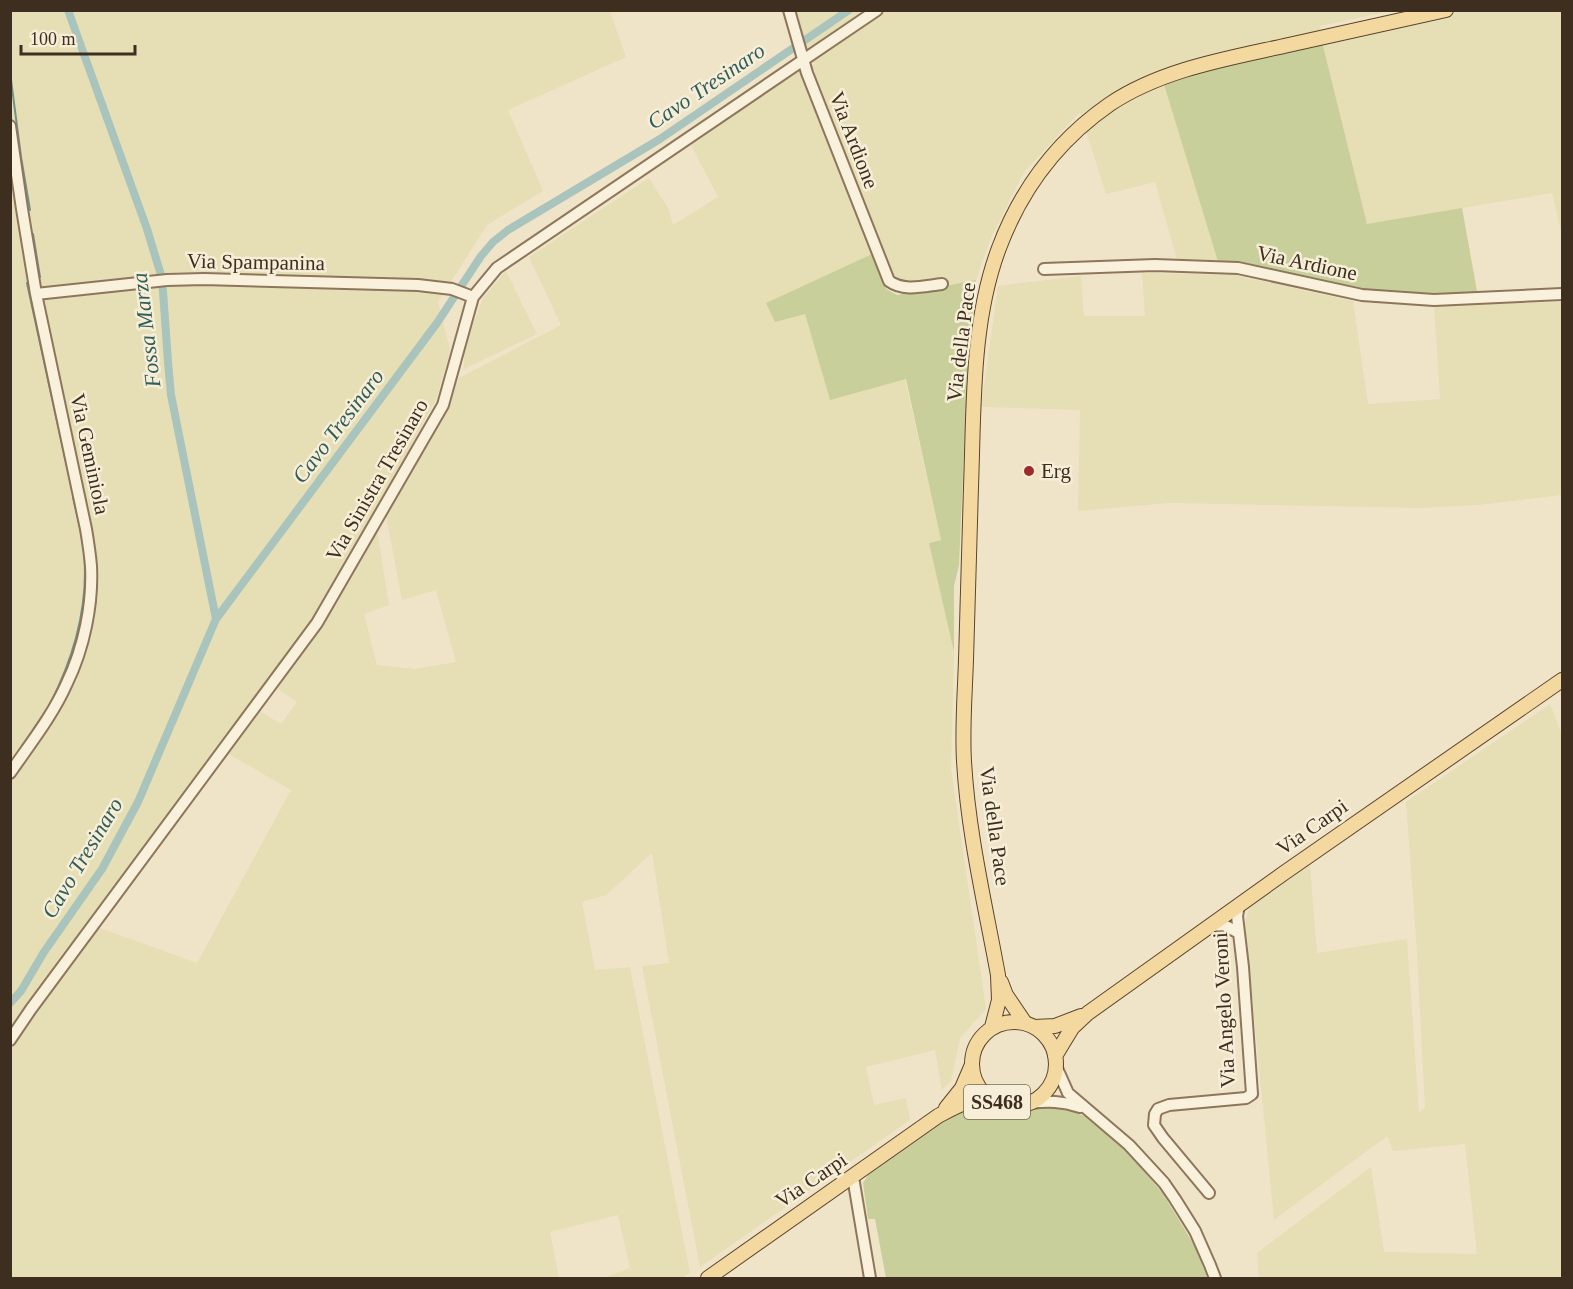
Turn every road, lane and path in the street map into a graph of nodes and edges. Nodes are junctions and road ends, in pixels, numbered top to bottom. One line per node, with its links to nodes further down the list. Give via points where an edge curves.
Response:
1 (789, 10): 4 (street, Via Ardione)
2 (877, 10): 4 (street, Via Sinistra Tresinaro)
3 (1446, 10): 16 (main road, Via della Pace, via 1215,62 1133,91 1094,115 1061,145 1036,176 1009,222 989,279 976,372 964,756 969,815)
4 (803, 58): 7 (street, Via Ardione, via 889,281 904,288); 8 (street, Via Sinistra Tresinaro)
5 (10, 126): 9 (street, Via Geminiola)
6 (1044, 269): 10 (street, Via Ardione, via 1238,268 1362,295 1434,300)
7 (942, 284)
8 (462, 293): 9 (street, Via Spampanina, via 418,285 204,279); 20 (street, Via Sinistra Tresinaro, via 443,405 317,622)
9 (36, 294): 12 (street, Via Geminiola, via 86,529 90,588 80,648 67,684)
10 (1563, 294)
11 (1563, 680): 13 (main road, Via Carpi)
12 (10, 773)
13 (1239, 905): 14 (main road, Via Carpi); 15 (street, Via Angelo Veroni)
14 (1210, 926): 15 (street, via 1224,925); 17 (main road, Via Carpi)
15 (1239, 933): 28 (street, Via Angelo Veroni, via 1252,1094 1246,1098 1169,1105 1155,1114 1154,1125)
16 (998, 975): 18 (main road, Via della Pace, via 1006,995); 19 (main road, Via della Pace / SS468, via 999,1000)
17 (1088, 1013): 18 (main road, Via Carpi, via 1063,1024); 21 (main road, Via Carpi, via 1064,1038)
18 (1030, 1025): 19 (main road, Via Carpi, via 1008,1022); 21 (main road, via 1048,1039)
19 (992, 1027): 22 (main road, Via Carpi / SS468, via 976,1044)
20 (10, 1040)
21 (1055, 1061): 24 (main road, Via Carpi / SS468, via 1050,1084); 25 (street, via 1068,1093)
22 (971, 1067): 23 (main road, SS468, via 979,1088); 26 (main road, Via Carpi / SS468, via 962,1088)
23 (996, 1102): 24 (main road, Via Carpi / SS468); 26 (main road, Via Carpi / SS468, via 965,1102)
24 (1030, 1103): 25 (street, via 1052,1101)
25 (1085, 1108): 33 (street, via 1129,1145 1164,1183 1195,1231)
26 (938, 1116): 27 (main road, Via Carpi / SS468)
27 (853, 1177): 29 (main road, Via Carpi / SS468); 32 (street)
28 (1209, 1192)
29 (724, 1267): 30 (main road, Via Carpi / SS468); 31 (street)
30 (708, 1278)
31 (715, 1278)
32 (870, 1278)
33 (1215, 1278)

